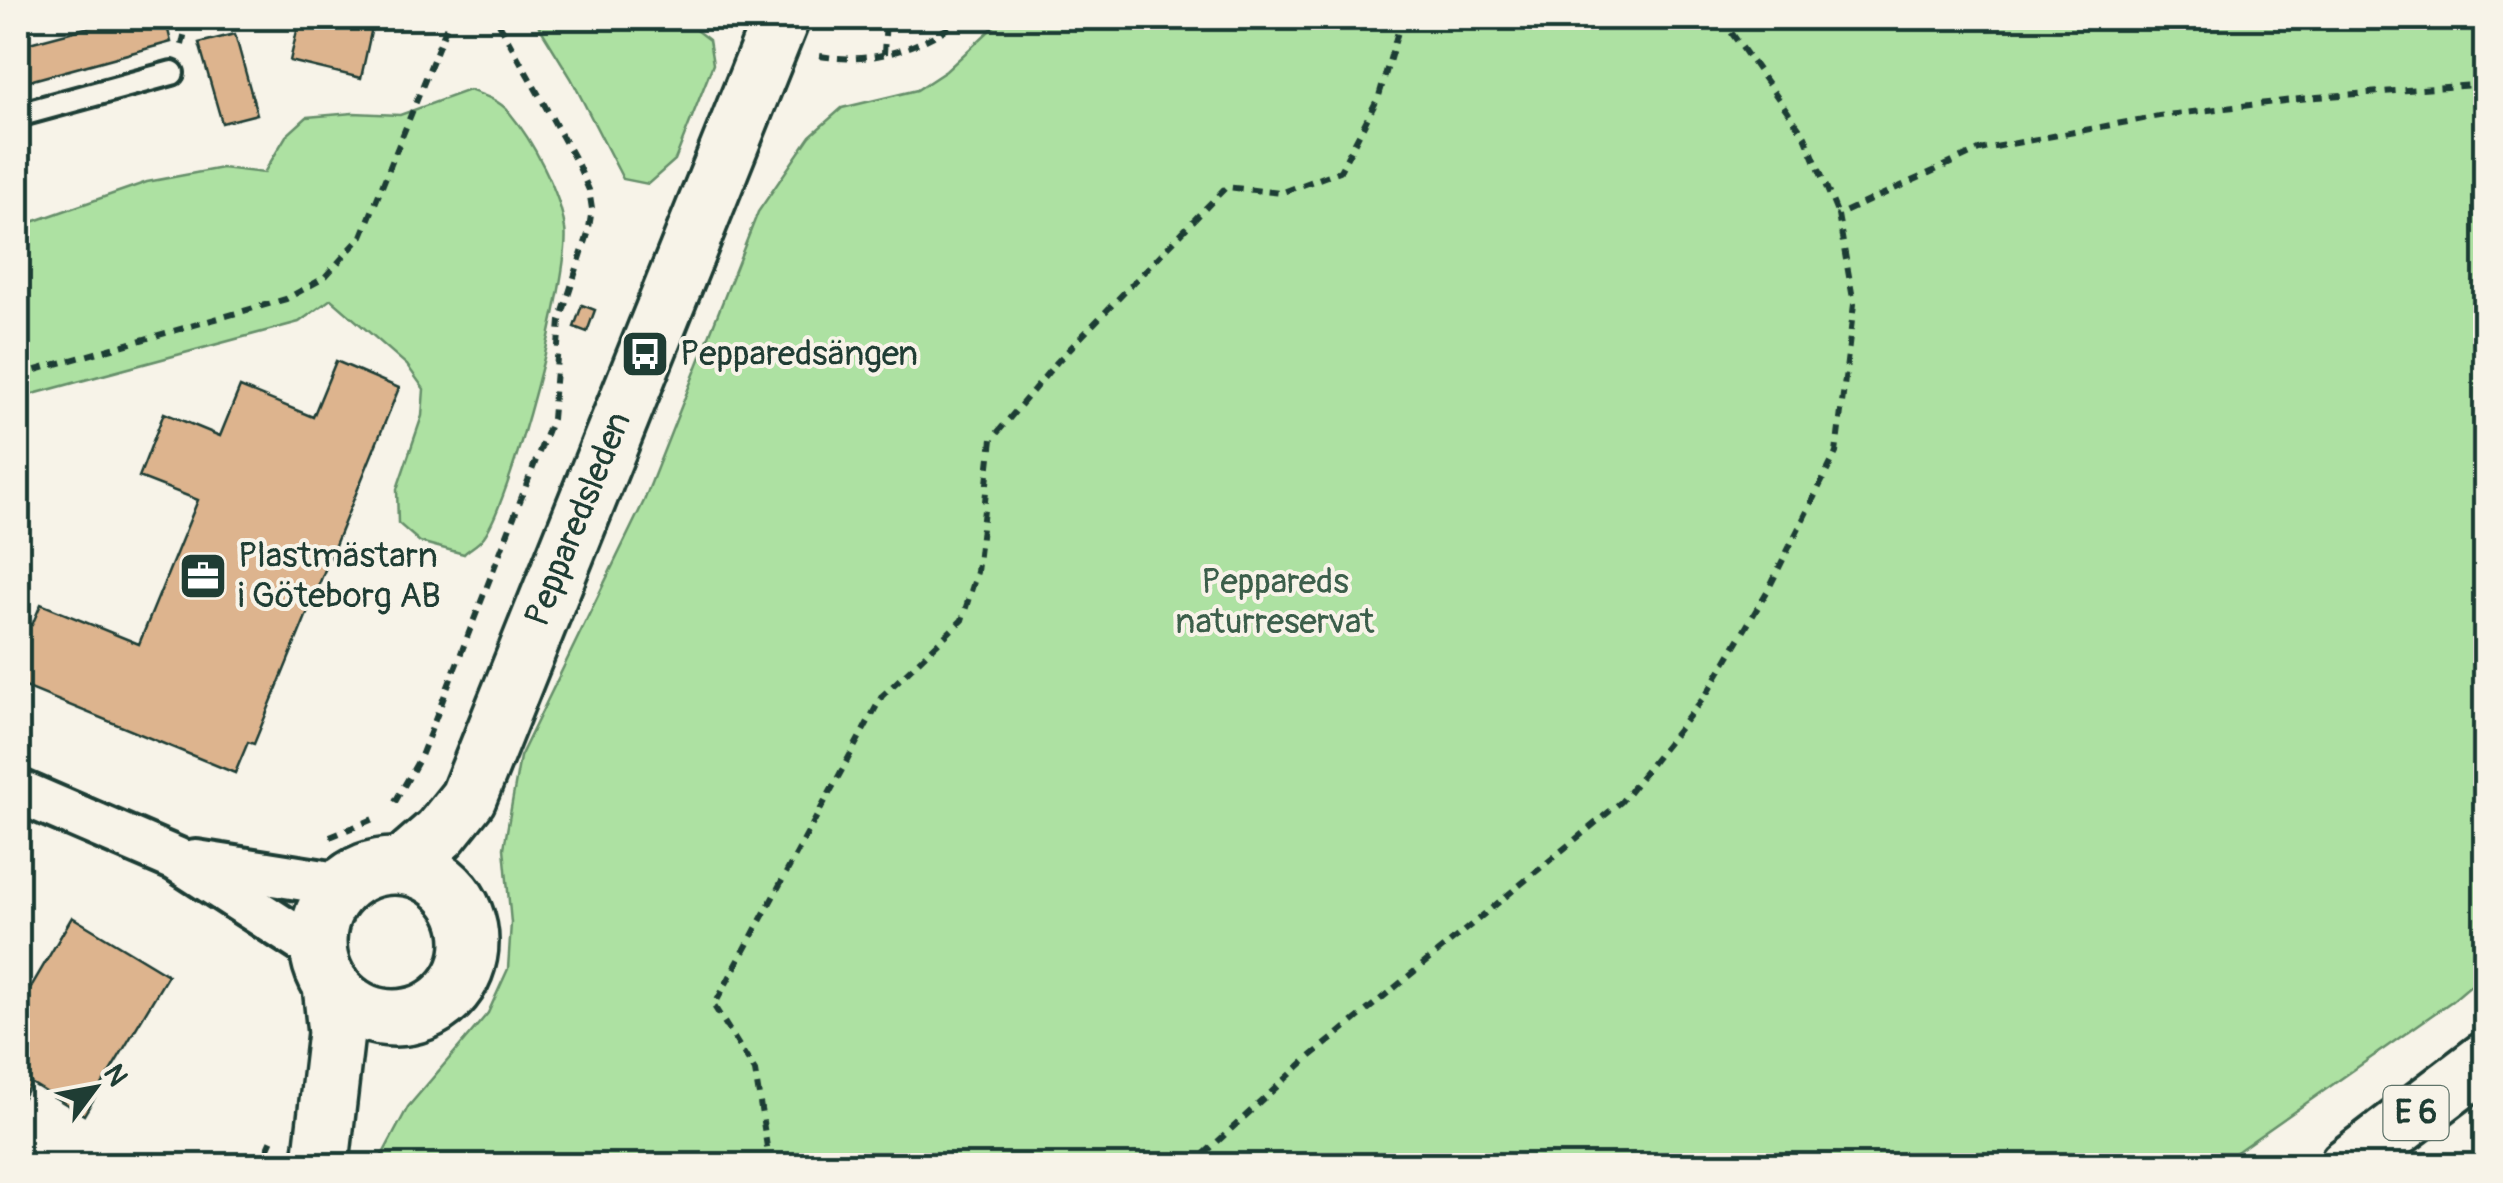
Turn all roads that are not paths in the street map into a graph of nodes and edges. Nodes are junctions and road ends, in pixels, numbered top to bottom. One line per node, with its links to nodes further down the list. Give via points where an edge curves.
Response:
1 (795, 36): 5 (main road, Pepparedsleden)
2 (172, 74): 3 (lane)
3 (18, 115)
4 (18, 791): 6 (street)
5 (468, 798): 7 (main road, Pepparedsleden); 9 (main road, Pepparedsleden)
6 (176, 859): 8 (street); 10 (street)
7 (402, 866): 8 (main road, Pepparedsleden); 9 (main road, via 438,879)
8 (321, 882): 10 (main road)
9 (462, 907): 11 (main road, Pepparedsleden, via 470,952 460,981 440,1004)
10 (324, 968): 11 (main road, via 359,1010); 13 (main road, via 336,1033)
11 (396, 1018): 13 (main road, via 364,1067)
12 (2486, 1060): 14 (main road, E 6)
13 (320, 1160)
14 (2347, 1166)

